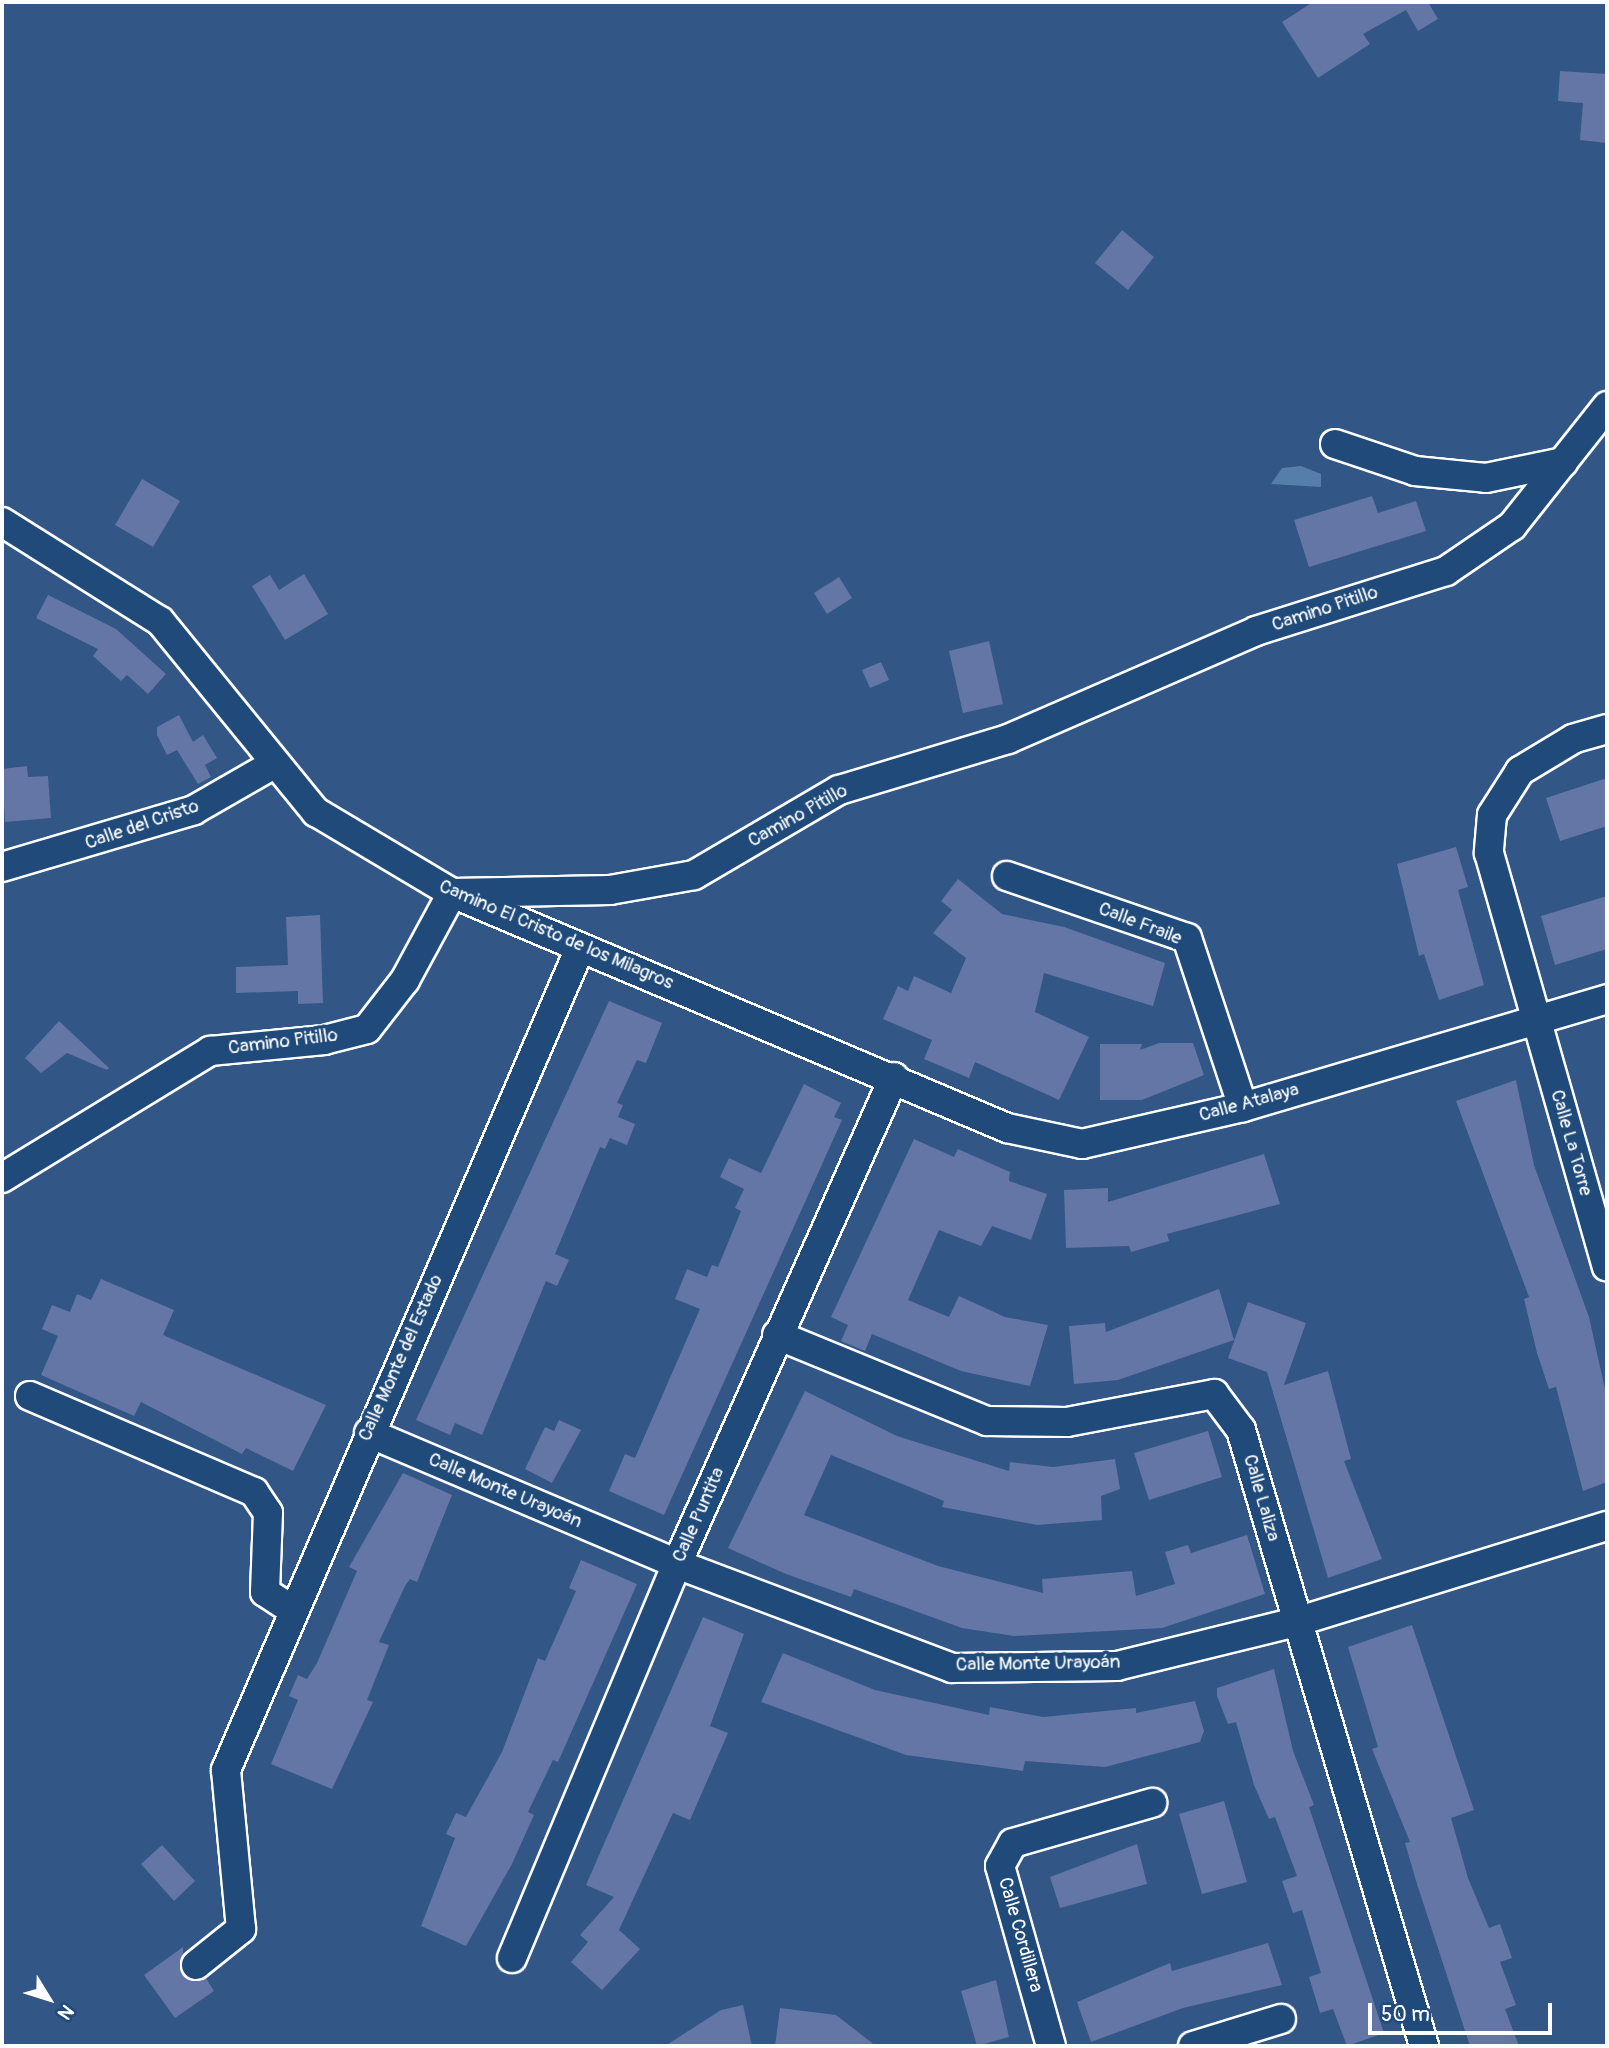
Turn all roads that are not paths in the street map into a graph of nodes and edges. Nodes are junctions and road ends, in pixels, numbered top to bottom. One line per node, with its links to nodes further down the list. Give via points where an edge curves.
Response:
1 (1607, 406): 3 (street, Camino Pitillo)
2 (1335, 444): 3 (street, via 1415,471 1486,478)
3 (1563, 462): 9 (street, Camino Pitillo, via 1512,526 1446,571 1256,631 1008,739 839,790 694,875 610,890)
4 (2, 522): 6 (street, Camino El Cristo de los Milagros, via 160,621)
5 (1607, 729): 12 (street, Calle La Torre, via 1573,739 1520,771 1492,815 1489,853)
6 (274, 764): 7 (street, Calle del Cristo, via 194,810); 9 (street, Camino El Cristo de los Milagros, via 316,811)
7 (2, 867)
8 (1007, 876): 14 (street, Calle Fraile, via 1187,938)
9 (452, 893): 10 (street, Camino El Cristo de los Milagros); 15 (street, Camino Pitillo, via 405,980 367,1029 324,1040 210,1051)
10 (580, 947): 13 (street, Camino El Cristo de los Milagros); 19 (street, Calle Monte del Estado)
11 (1607, 999): 12 (street, Calle Atalaya)
12 (1535, 1020): 14 (street, Calle Atalaya); 16 (street, Calle La Torre)
13 (894, 1077): 14 (street, Calle Atalaya, via 1007,1128 1082,1144); 17 (street, Calle Puntita)
14 (1243, 1107)
15 (2, 1178)
16 (1607, 1266)
17 (777, 1335): 21 (street, Calle Puntita); 23 (street, Calle Laliza, via 987,1420 1068,1422 1214,1394 1241,1430)
18 (30, 1396): 22 (street, via 254,1492 268,1513 265,1591)
19 (369, 1433): 21 (street, Calle Monte Urayoán); 22 (street, Calle Monte del Estado)
20 (1607, 1526): 23 (street, Calle Monte Urayoán)
21 (677, 1564): 23 (street, Calle Monte Urayoán, via 952,1668 1117,1666); 25 (street, Calle Puntita)
22 (291, 1609): 26 (street, Calle Monte del Estado, via 226,1770 240,1930)
23 (1296, 1622): 30 (street, Calle Laliza)
24 (1152, 1803): 28 (street, Calle Cordillera, via 1013,1843 1000,1867)
25 (512, 1958)
26 (197, 1965)
27 (1280, 2019): 29 (street)
28 (1051, 2046)
29 (1193, 2046)
30 (1424, 2046)

